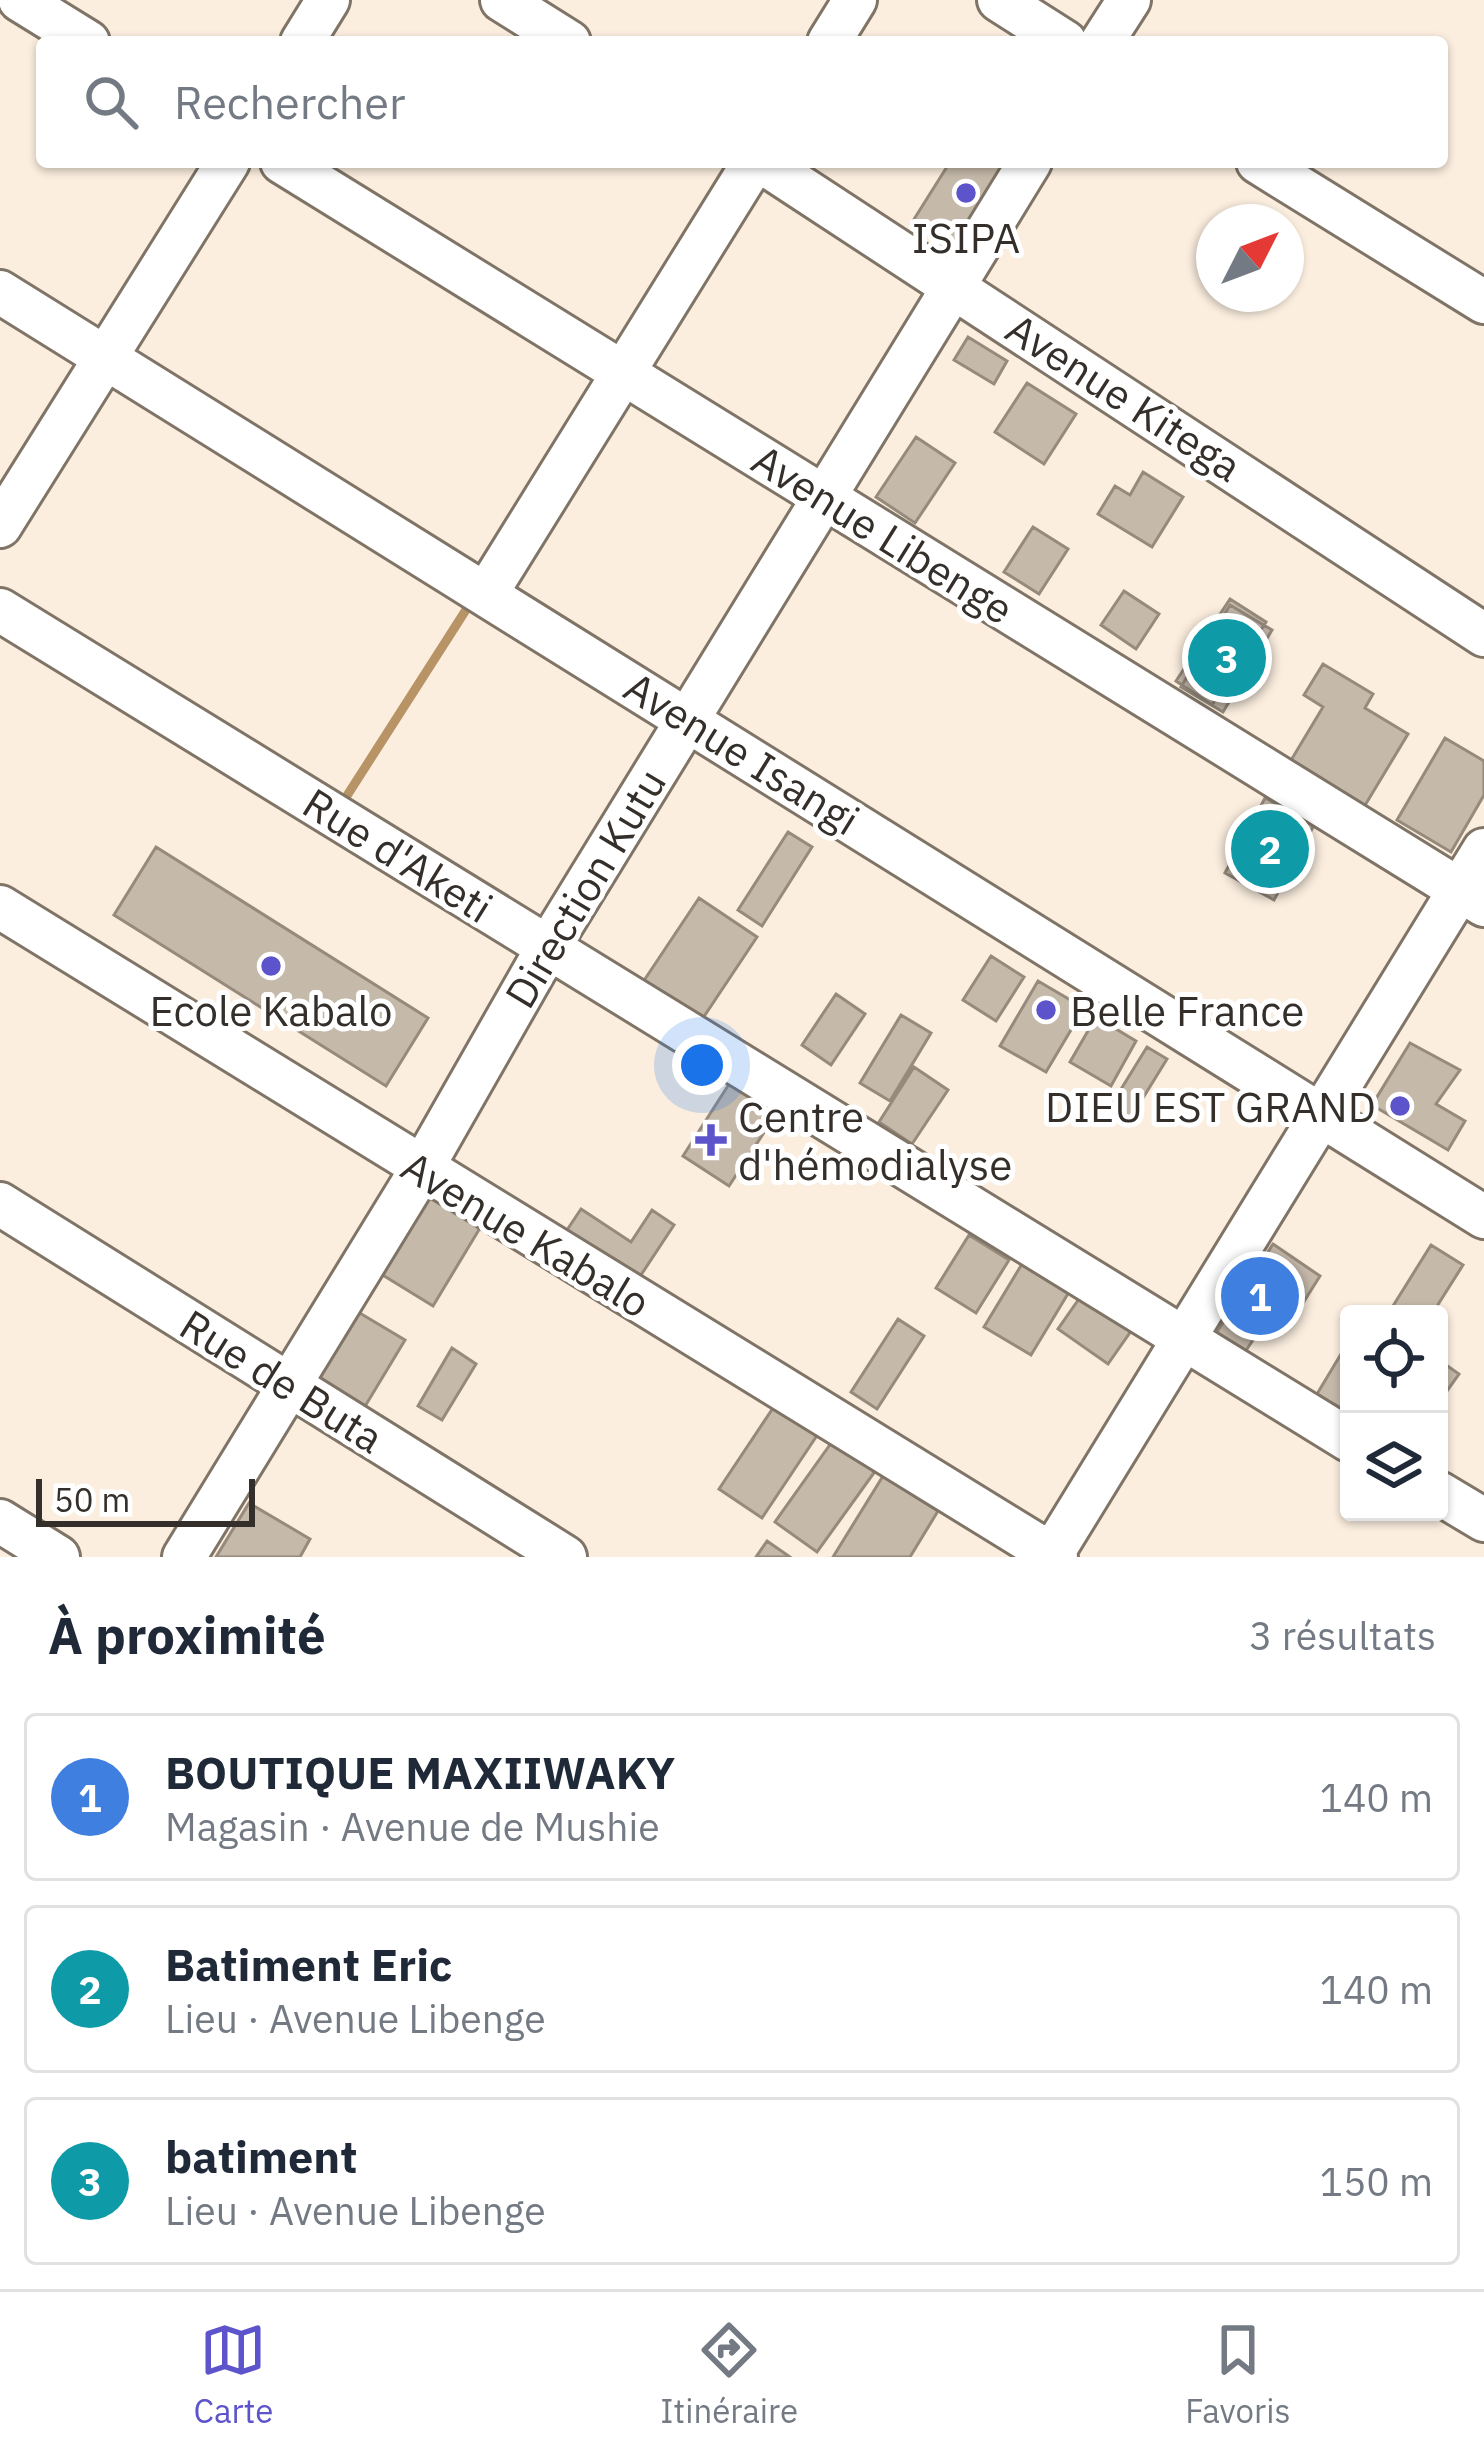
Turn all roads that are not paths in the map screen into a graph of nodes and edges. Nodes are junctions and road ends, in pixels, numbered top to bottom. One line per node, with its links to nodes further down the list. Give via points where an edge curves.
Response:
1 (20, 0): 7 (street)
2 (328, 0): 8 (street)
3 (502, 0): 9 (street)
4 (855, 0): 10 (street)
5 (999, 0): 11 (street)
6 (1129, 0): 12 (street)
7 (78, 36)
8 (306, 36)
9 (559, 36)
10 (833, 36)
11 (1056, 36)
12 (1106, 36)
13 (224, 168): 22 (street)
14 (292, 168): 23 (street, Avenue Libenge)
15 (754, 168): 23 (street)
16 (768, 168): 19 (street, Avenue Kitega)
17 (1026, 168): 19 (street, Direction Kutu)
18 (1268, 168): 21 (street)
19 (955, 286): 24 (street, Direction Kutu); 28 (street, Avenue Kitega)
20 (0, 292): 22 (street, Avenue Isangi)
21 (1484, 302)
22 (104, 357): 25 (street); 26 (street, Avenue Isangi)
23 (622, 373): 24 (street, Avenue Libenge); 26 (street)
24 (826, 499): 29 (street, Direction Kutu); 31 (street, Avenue Libenge)
25 (0, 526)
26 (486, 594): 29 (street, Avenue Isangi)
27 (0, 610): 33 (street, Rue d'Aketi)
28 (1484, 635)
29 (687, 719): 33 (street, Direction Kutu); 34 (street, Avenue Isangi)
30 (1484, 850): 31 (street)
31 (1472, 898): 34 (street)
32 (0, 907): 35 (street, Avenue Kabalo)
33 (548, 947): 35 (street, Direction Kutu); 38 (street, Rue d'Aketi)
34 (1323, 1114): 37 (street, Avenue Isangi); 38 (street)
35 (421, 1170): 39 (street, Direction Kutu); 44 (street, Avenue Kabalo)
36 (0, 1204): 39 (street, Rue de Buta)
37 (1484, 1216)
38 (1182, 1342): 40 (street, Rue d'Aketi); 44 (street)
39 (290, 1386): 46 (street, Direction Kutu); 47 (street, Rue de Buta)
40 (1340, 1435)
41 (1448, 1498): 43 (street)
42 (0, 1520): 45 (street)
43 (1484, 1520)
44 (1053, 1556)
45 (58, 1557)
46 (184, 1557)
47 (565, 1557)

